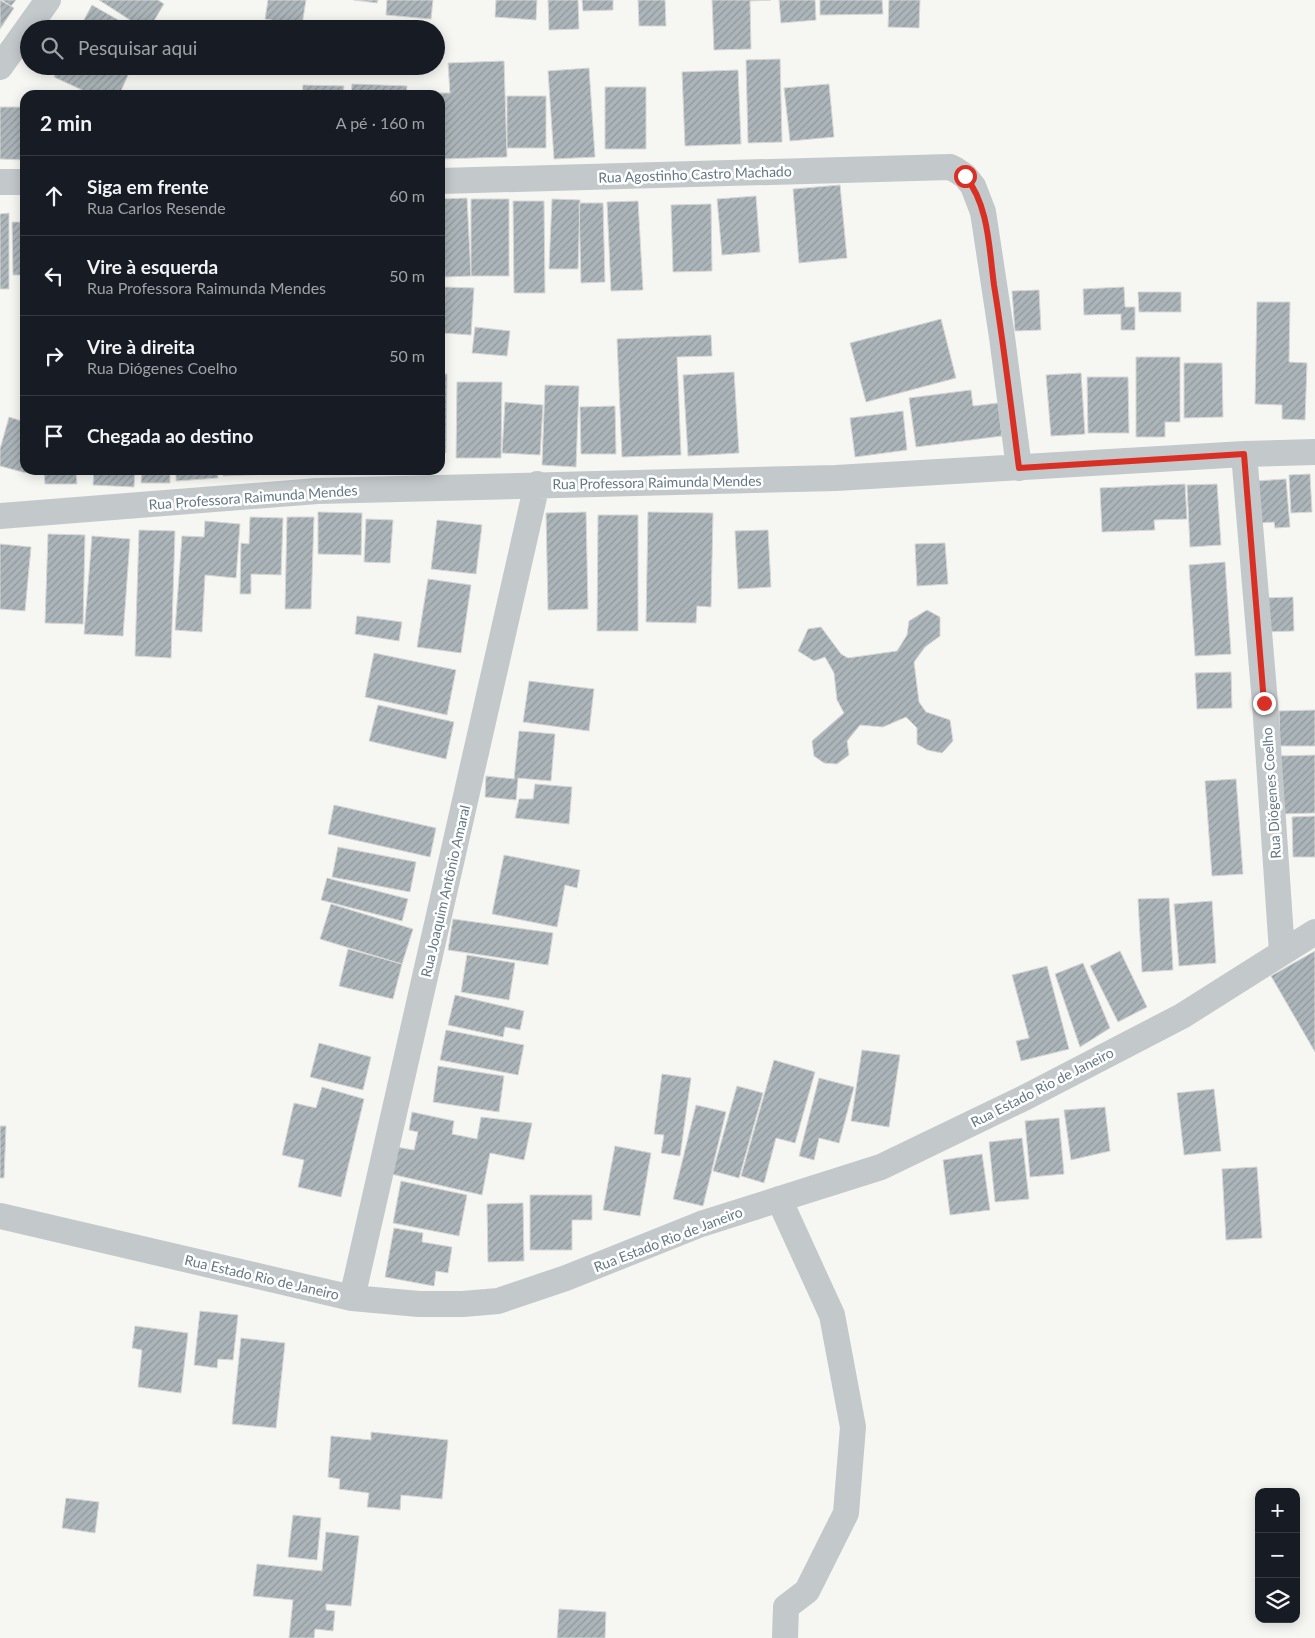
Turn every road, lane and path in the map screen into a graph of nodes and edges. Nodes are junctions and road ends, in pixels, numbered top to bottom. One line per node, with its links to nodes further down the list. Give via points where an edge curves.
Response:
1 (48, 0): 2 (street)
2 (34, 20)
3 (20, 39): 4 (street)
4 (0, 67)
5 (445, 181): 10 (street, Rua Agostinho Castro Machado, via 950,167 956,170 973,186 983,212)
6 (0, 182): 7 (street)
7 (20, 182)
8 (1315, 452): 9 (street, Rua Professora Raimunda Mendes)
9 (1244, 454): 10 (street, Rua Professora Raimunda Mendes); 15 (street, Rua Diógenes Coelho)
10 (1019, 468): 12 (street, Rua Professora Raimunda Mendes, via 836,478)
11 (316, 480): 12 (street, Rua Professora Raimunda Mendes); 13 (street, Rua Professora Raimunda Mendes)
12 (537, 484): 18 (street, Rua Joaquim Antônio Amaral)
13 (0, 516)
14 (1315, 932): 15 (street, Rua Estado Rio de Janeiro)
15 (1282, 952): 16 (street, Rua Estado Rio de Janeiro, via 1182,1016 1018,1101 881,1167)
16 (778, 1199): 18 (street, Rua Estado Rio de Janeiro, via 701,1224 566,1278 498,1301 419,1304); 19 (street, via 832,1315 853,1428 846,1513 807,1591 786,1607)
17 (0, 1216): 18 (street, Rua Estado Rio de Janeiro)
18 (352, 1298)
19 (785, 1638)

